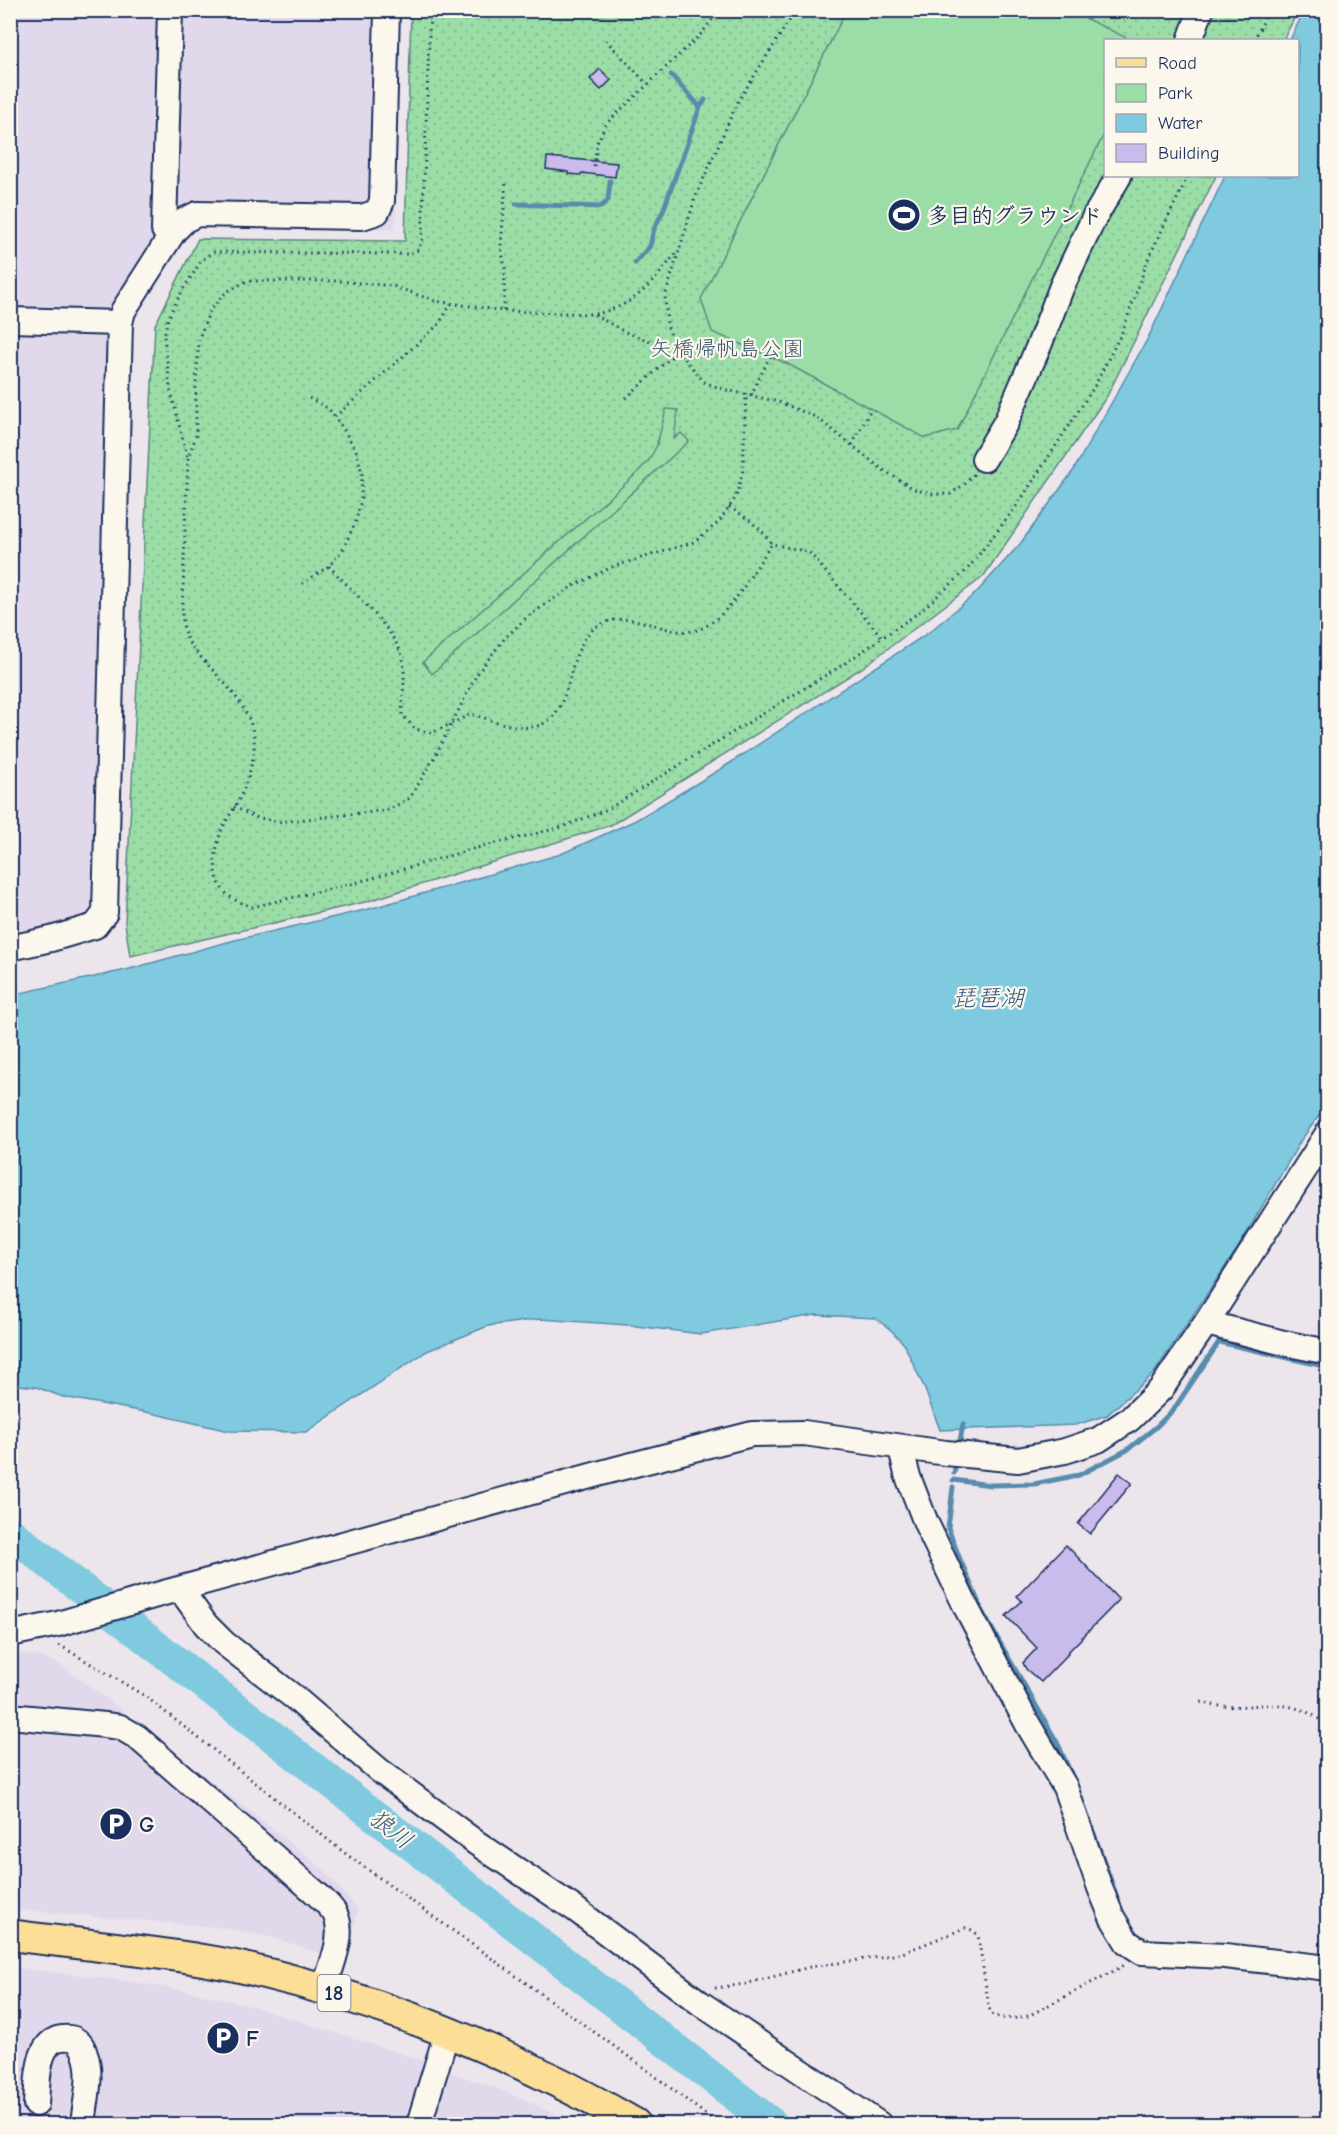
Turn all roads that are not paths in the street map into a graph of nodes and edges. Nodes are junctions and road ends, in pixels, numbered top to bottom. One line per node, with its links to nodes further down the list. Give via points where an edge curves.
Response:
1 (170, 10): 6 (street, via 164,230)
2 (387, 10): 6 (street, via 382,201 376,212 362,217 197,214 185,220)
3 (1201, 10): 4 (street)
4 (1190, 39)
5 (1118, 177): 9 (street, via 1094,218 1006,422)
6 (170, 237): 8 (street, via 123,311)
7 (10, 320): 8 (street)
8 (120, 323): 10 (street, via 105,913 95,926)
9 (984, 459)
10 (10, 948)
11 (1328, 1133): 12 (street)
12 (1206, 1323): 13 (street); 14 (street, via 1161,1389 1130,1419 1098,1440 1018,1460)
13 (1328, 1352)
14 (901, 1448): 15 (street, via 804,1433 752,1434); 19 (street, via 926,1523 967,1609 1065,1787 1100,1888 1126,1942 1142,1952 1225,1956)
15 (180, 1589): 16 (street); 26 (street, via 224,1643 380,1771 700,2003)
16 (10, 1634)
17 (10, 1716): 20 (street, via 120,1727 300,1879 333,1911 339,1924)
18 (10, 1935): 20 (main road, 18, via 239,1966)
19 (1328, 1968)
20 (324, 1990): 21 (main road, 18)
21 (447, 2032): 24 (street); 25 (main road, 18, via 548,2076)
22 (36, 2104): 23 (street, via 39,2062 44,2050 62,2037 74,2039 86,2054 88,2065)
23 (83, 2124)
24 (419, 2124)
25 (634, 2124)
26 (879, 2124)

